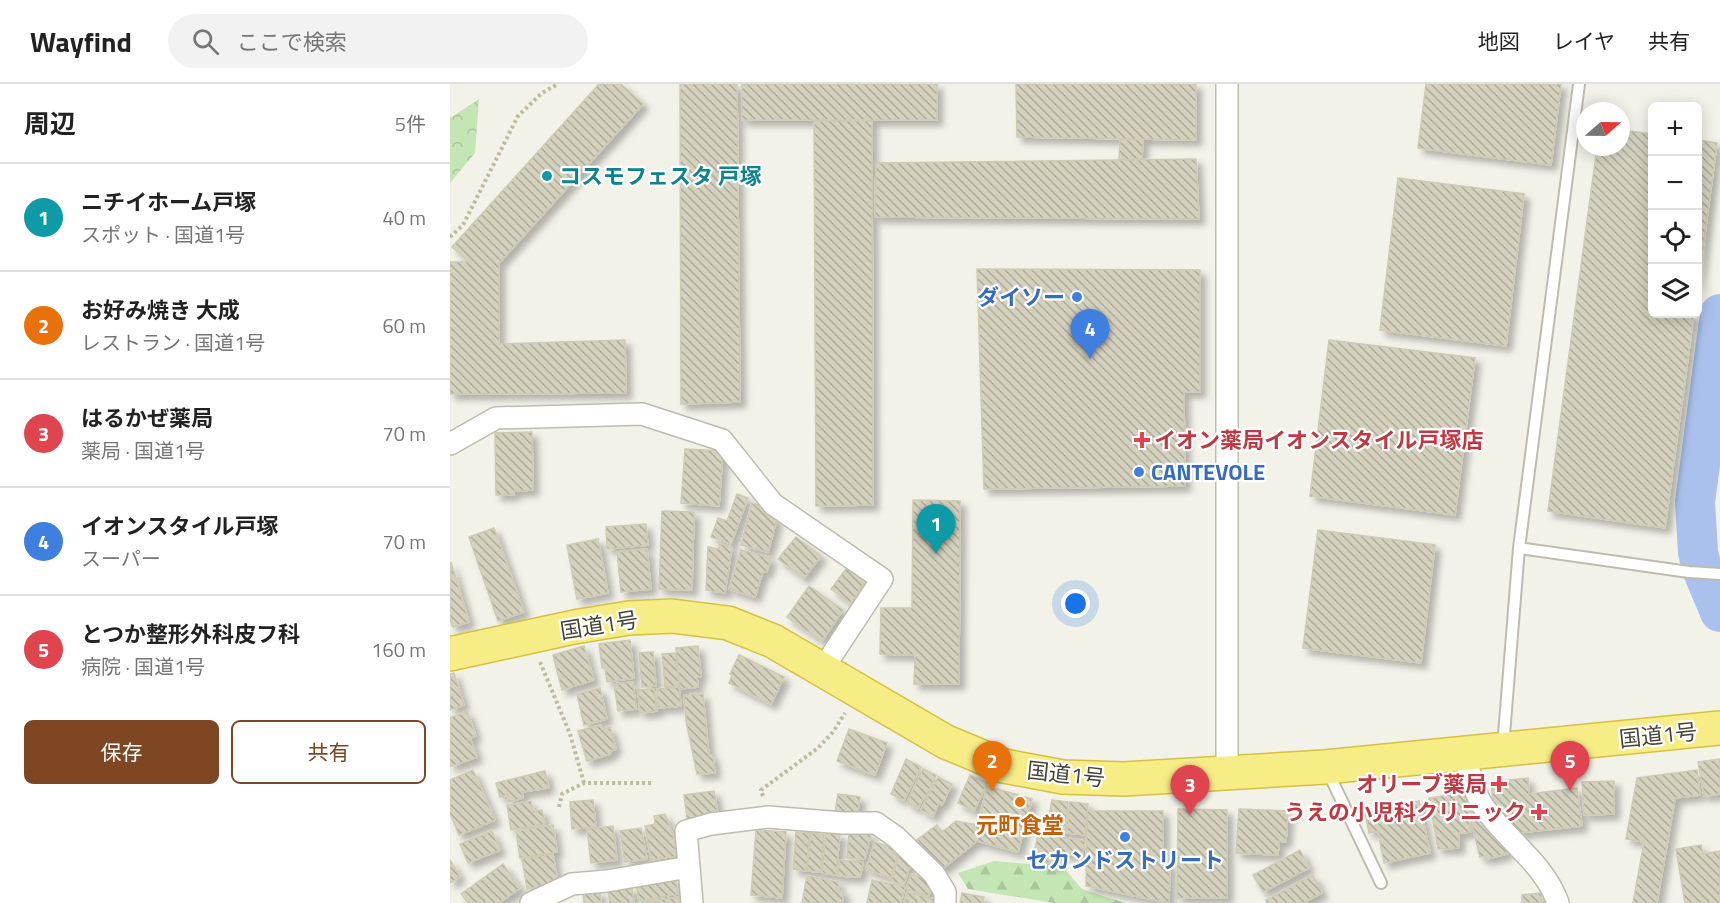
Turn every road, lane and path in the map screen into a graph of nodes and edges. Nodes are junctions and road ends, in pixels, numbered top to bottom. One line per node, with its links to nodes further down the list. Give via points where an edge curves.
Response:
1 (558, 84): 4 (path, via 518,116 472,208)
2 (1227, 84): 16 (street)
3 (1579, 84): 6 (lane)
4 (450, 237)
5 (450, 444): 10 (street, via 496,418 642,414 722,440 773,504 882,579)
6 (1519, 548): 7 (lane); 13 (lane)
7 (1720, 574)
8 (530, 637): 9 (highway, 国道1号); 10 (highway, 国道1号, via 629,618 672,616 728,623 773,641); 18 (path, via 561,711)
9 (450, 654)
10 (822, 670): 16 (highway, 国道1号, via 946,742 1004,766 1063,777 1124,779)
11 (850, 705): 17 (path, via 818,748)
12 (1720, 728): 13 (highway, 国道1号)
13 (1503, 751): 14 (highway, 国道1号)
14 (1464, 755): 15 (highway, 国道1号); 26 (street, via 1480,802 1544,873)
15 (1325, 767): 16 (highway, 国道1号); 22 (lane)
16 (1227, 774)
17 (778, 777)
18 (584, 783): 19 (path); 20 (path, via 562,795)
19 (653, 783)
20 (559, 807)
21 (689, 867): 23 (street, via 572,884); 24 (street); 25 (street, via 686,831 711,824 768,817 876,823 934,874 945,892)
22 (1381, 883)
23 (531, 903)
24 (692, 903)
25 (945, 903)
26 (1558, 903)

